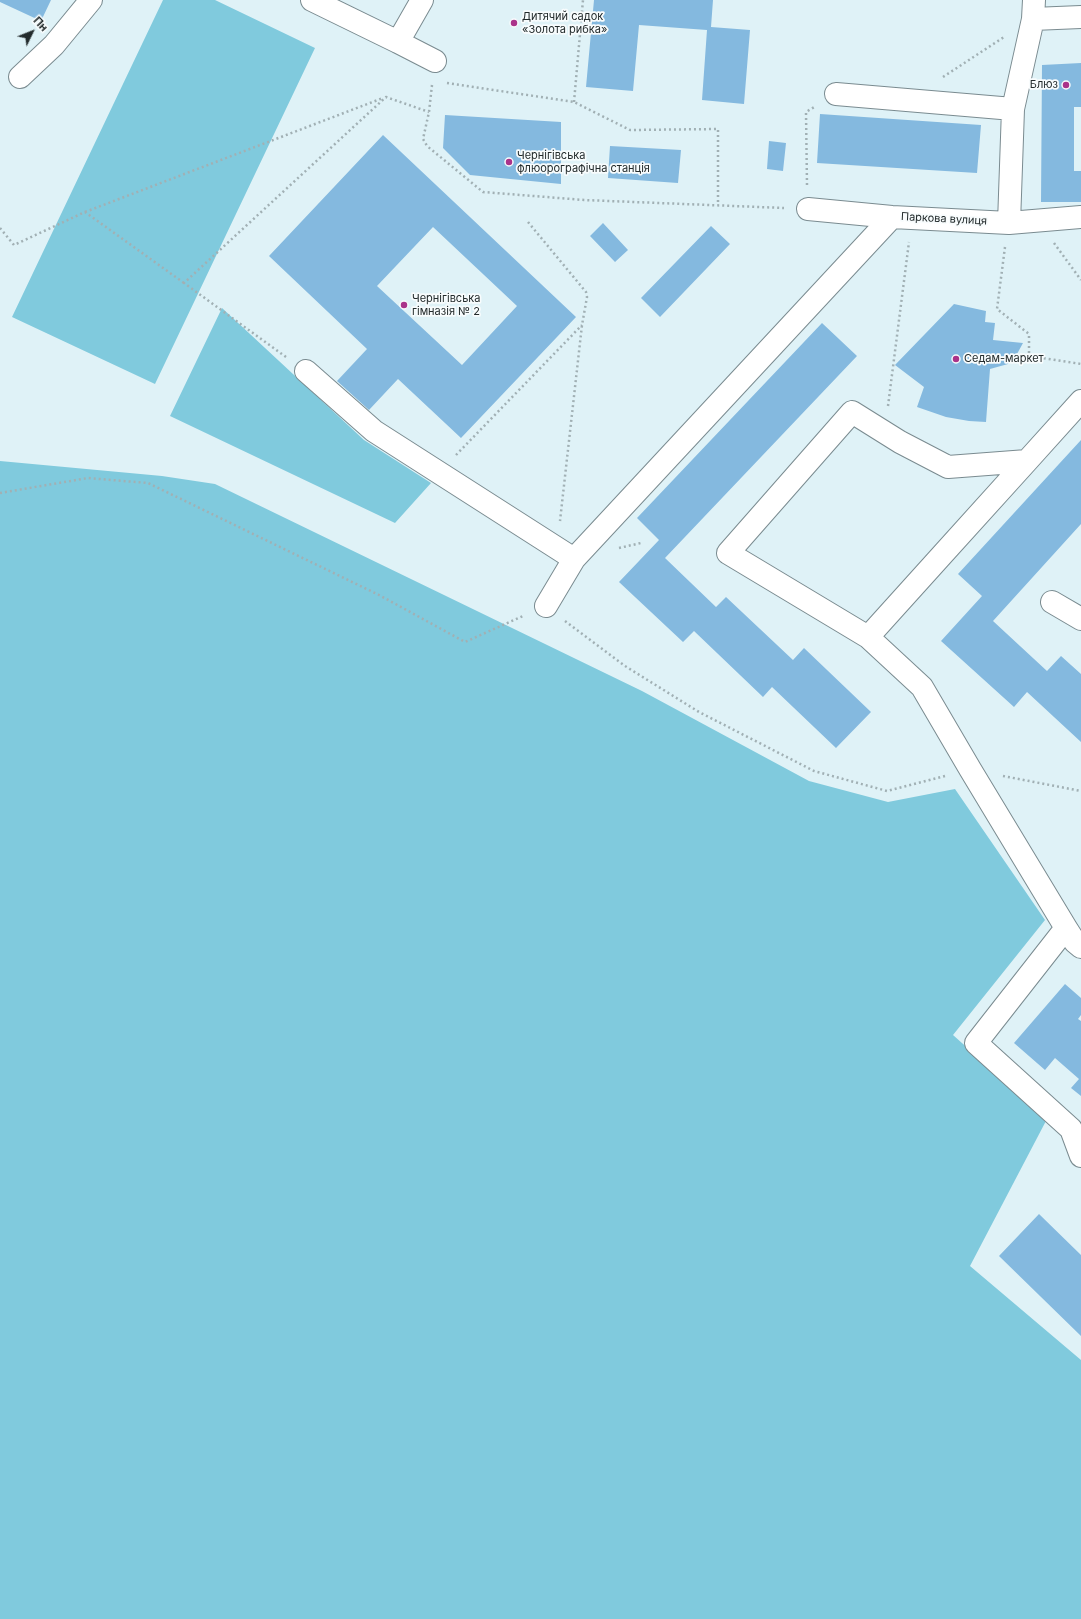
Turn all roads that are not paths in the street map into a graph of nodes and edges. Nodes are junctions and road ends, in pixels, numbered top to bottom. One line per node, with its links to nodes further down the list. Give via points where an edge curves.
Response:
1 (91, 0): 8 (street, via 54,45)
2 (312, 0): 6 (street)
3 (422, 0): 6 (street)
4 (1033, 9): 5 (street); 10 (street)
5 (1081, 16)
6 (398, 42): 7 (street)
7 (434, 71)
8 (20, 77)
9 (836, 94): 10 (street)
10 (1013, 108): 14 (street)
11 (808, 209): 12 (street, Паркова вулиця)
12 (902, 217): 14 (street, Паркова вулиця); 18 (street)
13 (1081, 217): 14 (street, Паркова вулиця)
14 (1009, 223)
15 (306, 371): 18 (street, via 374,431)
16 (1081, 401): 17 (street)
17 (1027, 461): 22 (street); 22 (street, via 948,467 852,412 728,553)
18 (565, 554): 20 (street)
19 (1052, 602): 21 (street)
20 (546, 606)
21 (1081, 619)
22 (868, 637): 23 (street, via 922,687)
23 (1066, 928): 24 (street); 25 (street, via 976,1043 1071,1129)
24 (1081, 947)
25 (1081, 1156)

